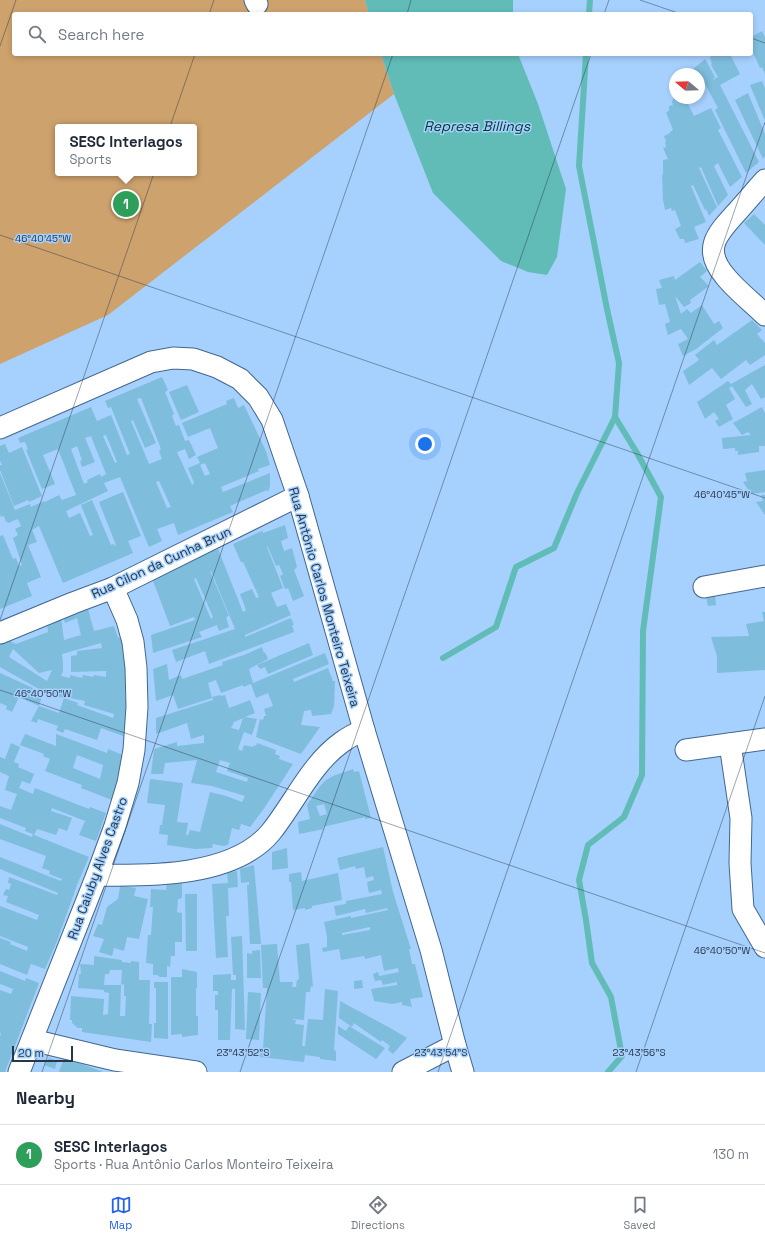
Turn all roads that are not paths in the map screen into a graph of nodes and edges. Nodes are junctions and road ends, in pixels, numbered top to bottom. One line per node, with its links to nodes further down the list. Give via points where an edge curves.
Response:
1 (765, 180): 2 (street, via 718,233 713,254 725,276)
2 (765, 315)
3 (0, 428): 4 (street, Rua Antônio Carlos Monteiro Teixeira, via 151,362 173,358 193,359 217,367 240,380 258,396 272,420)
4 (298, 496): 7 (street, Rua Cilon da Cunha Brun); 9 (street, Rua Antônio Carlos Monteiro Teixeira)
5 (765, 576): 6 (street)
6 (704, 587)
7 (113, 588): 8 (street, Rua Cilon da Cunha Brun); 13 (street, Rua Caiuby Alves Castro, via 128,620 133,642 137,707 134,750 128,783)
8 (0, 633)
9 (364, 730): 13 (street, via 343,741 331,752 315,769 271,833 237,858 212,867 170,873); 16 (street, Rua Antônio Carlos Monteiro Teixeira, via 431,950)
10 (765, 739): 11 (street)
11 (730, 744): 12 (street); 14 (street, via 741,818 743,909)
12 (686, 750)
13 (97, 875): 15 (street, Rua Caiuby Alves Castro)
14 (765, 947)
15 (32, 1040): 17 (street, Rua Caiuby Alves Castro); 18 (street, via 115,1060)
16 (455, 1045): 19 (street); 20 (street, Rua Antônio Carlos Monteiro Teixeira)
17 (19, 1072)
18 (196, 1072)
19 (403, 1072)
20 (463, 1072)

